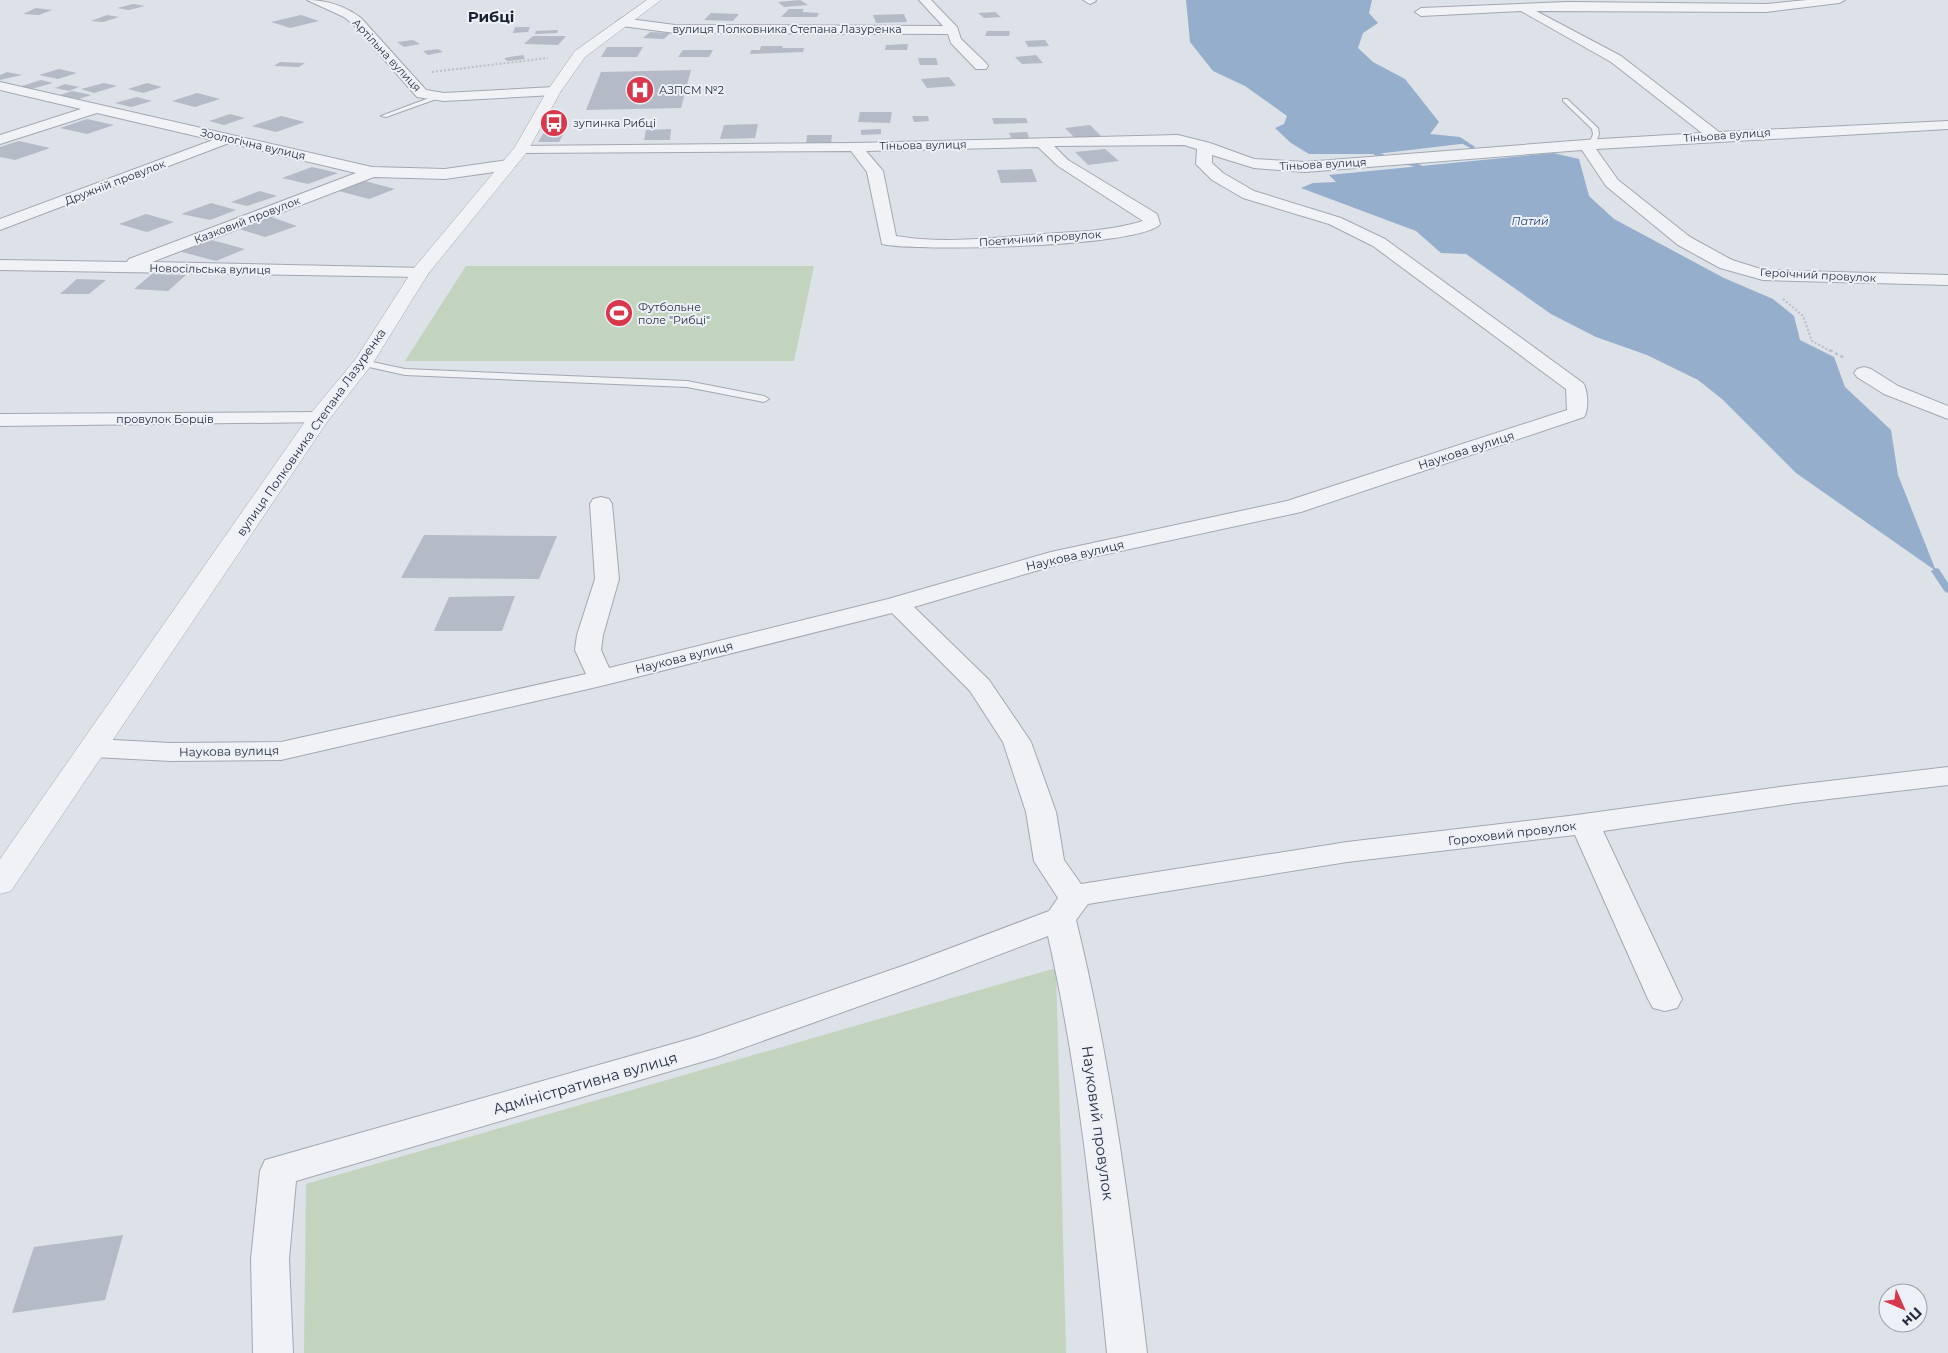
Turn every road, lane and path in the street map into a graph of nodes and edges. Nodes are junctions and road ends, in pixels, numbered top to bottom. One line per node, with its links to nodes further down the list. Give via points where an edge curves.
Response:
1 (313, 0): 11 (street, Артільна вулиця, via 357,21)
2 (656, 0): 7 (street, вулиця Полковника Степана Лазуренка)
3 (925, 0): 8 (street)
4 (1839, 0): 5 (street, via 1766,8)
5 (1526, 8): 6 (street); 19 (street, via 1616,59)
6 (1421, 12)
7 (622, 22): 8 (street, вулиця Полковника Степана Лазуренка, via 675,29); 9 (street, вулиця Полковника Степана Лазуренка)
8 (953, 30): 10 (street, via 956,40)
9 (580, 54): 11 (path); 13 (street, вулиця Полковника Степана Лазуренка)
10 (981, 66)
11 (404, 75): 14 (street, Артільна вулиця, via 422,94)
12 (0, 86): 16 (street, Зоологічна вулиця)
13 (554, 91): 14 (street, Артільна вулиця); 26 (street, вулиця Полковника Степана Лазуренка)
14 (437, 97): 17 (lane)
15 (1565, 100): 23 (lane, via 1595,128 1596,134)
16 (95, 109): 20 (street, Зоологічна вулиця); 21 (street)
17 (384, 116)
18 (1948, 125): 19 (street, Тіньова вулиця)
19 (1715, 136): 23 (street, Тіньова вулиця)
20 (230, 138): 28 (street, Зоологічна вулиця); 29 (street, Дружній провулок)
21 (0, 140)
22 (1042, 143): 24 (street, Тіньова вулиця, via 1161,138); 25 (street, Тіньова вулиця); 25 (street, Поетичний провулок, via 1063,162 1150,217 1152,224 1147,228 1040,239 926,244 893,242 888,240 875,171)
23 (1589, 144): 24 (street, Тіньова вулиця, via 1277,167 1248,162); 33 (street, Героїчний провулок, via 1612,183 1684,241 1726,264)
24 (1205, 146): 43 (street, Наукова вулиця, via 1204,164 1231,187 1337,221 1377,240 1576,387 1577,413 1293,507 1051,558)
25 (855, 147): 26 (street, Тіньова вулиця)
26 (522, 149): 27 (street, вулиця Полковника Степана Лазуренка)
27 (508, 165): 28 (street, Зоологічна вулиця, via 444,174); 32 (street, вулиця Полковника Степана Лазуренка)
28 (372, 172): 31 (street, Казковий провулок)
29 (0, 225)
30 (8, 265): 31 (street, Новосільська вулиця); 34 (street)
31 (122, 268): 32 (street, Новосільська вулиця)
32 (420, 272): 36 (street, вулиця Полковника Степана Лазуренка)
33 (1751, 272): 35 (street, Героїчний провулок, via 1763,275); 37 (path, via 1761,285 1796,306 1804,315 1812,341)
34 (0, 276)
35 (1948, 280)
36 (363, 363): 38 (lane, via 405,372 687,384); 40 (street, вулиця Полковника Степана Лазуренка)
37 (1864, 373): 39 (street, via 1891,390)
38 (764, 399)
39 (1948, 413)
40 (319, 418): 41 (street, провулок Борців); 45 (street, вулиця Полковника Степана Лазуренка)
41 (4, 423)
42 (601, 504): 44 (street, via 607,579 588,650)
43 (897, 604): 44 (street, Наукова вулиця); 49 (street, Науковий провулок, via 980,686 1017,742 1041,812 1049,861)
44 (600, 678): 45 (street, Наукова вулиця, via 281,751 172,752)
45 (94, 748): 48 (street, вулиця Полковника Степана Лазуренка)
46 (1948, 776): 47 (street, Гороховий провулок)
47 (1585, 824): 49 (street, Гороховий провулок, via 1347,852); 50 (street)
48 (0, 883)
49 (1071, 904): 51 (street, Адміністративна вулиця, via 924,971 703,1049 278,1171 270,1258); 52 (street, Науковий провулок, via 1078,991 1099,1118)
50 (1664, 999)
51 (273, 1353)
52 (1127, 1353)

